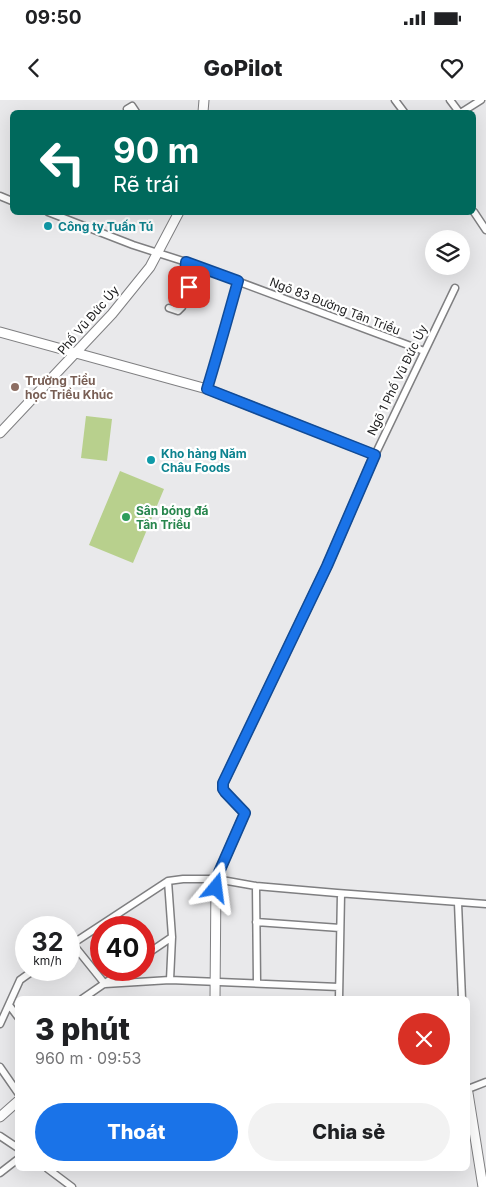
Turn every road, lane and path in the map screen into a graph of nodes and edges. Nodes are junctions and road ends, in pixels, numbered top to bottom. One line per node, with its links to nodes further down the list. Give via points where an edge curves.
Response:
1 (450, 100): 5 (street)
2 (484, 101): 6 (street)
3 (127, 109): 4 (street, via 132,106)
4 (135, 110)
5 (459, 110)
6 (465, 110)
7 (56, 215): 11 (street, Ngõ 83 Đường Tân Triều)
8 (177, 215): 11 (street, Phố Vũ Đức Úy)
9 (476, 215): 10 (street)
10 (486, 230)
11 (158, 253): 12 (street, Ngõ 83 Đường Tân Triều); 17 (street, Phố Vũ Đức Úy, via 112,314)
12 (186, 262): 13 (street, Ngõ 83 Đường Tân Triều); 15 (street, via 189,287 182,307 178,311)
13 (238, 281): 18 (street, Ngõ 83 Đường Tân Triều); 19 (street)
14 (455, 288): 18 (street, Ngõ 1 Phố Vũ Đức Úy)
15 (169, 308)
16 (0, 332): 17 (street)
17 (76, 352): 19 (street); 20 (street, Phố Vũ Đức Úy)
18 (424, 352): 21 (street, Ngõ 1 Phố Vũ Đức Úy)
19 (207, 389): 21 (street)
20 (0, 432)
21 (375, 455): 22 (street, Ngõ 1 Phố Vũ Đức Úy, via 327,566 223,783 225,792 245,813)
22 (216, 879): 23 (street); 24 (street); 37 (street)
23 (168, 881): 30 (street); 31 (street)
24 (256, 886): 25 (street); 28 (street)
25 (341, 894): 26 (street); 29 (street)
26 (458, 903): 27 (street); 44 (street)
27 (486, 904)
28 (256, 922): 29 (street); 39 (street)
29 (340, 928): 40 (street)
30 (172, 937): 32 (street); 34 (street)
31 (80, 938)
32 (155, 949)
33 (80, 956): 38 (street)
34 (170, 980): 37 (street); 38 (street)
35 (20, 981): 45 (street)
36 (109, 981): 38 (street)
37 (216, 981): 39 (street); 42 (street)
38 (105, 984): 41 (street)
39 (257, 984): 40 (street)
40 (339, 988): 43 (street)
41 (87, 996)
42 (215, 996)
43 (339, 996)
44 (462, 996)
45 (9, 1005): 46 (street); 47 (street)
46 (15, 1013)
47 (0, 1024)
48 (0, 1068): 50 (street)
49 (486, 1082): 51 (street)
50 (15, 1089)
51 (470, 1090)
52 (15, 1104): 54 (street)
53 (470, 1104): 61 (street)
54 (0, 1117)
55 (0, 1136): 56 (street)
56 (15, 1146)
57 (15, 1161): 59 (street)
58 (55, 1171): 60 (street)
59 (0, 1173)
60 (72, 1187)
61 (483, 1187)

